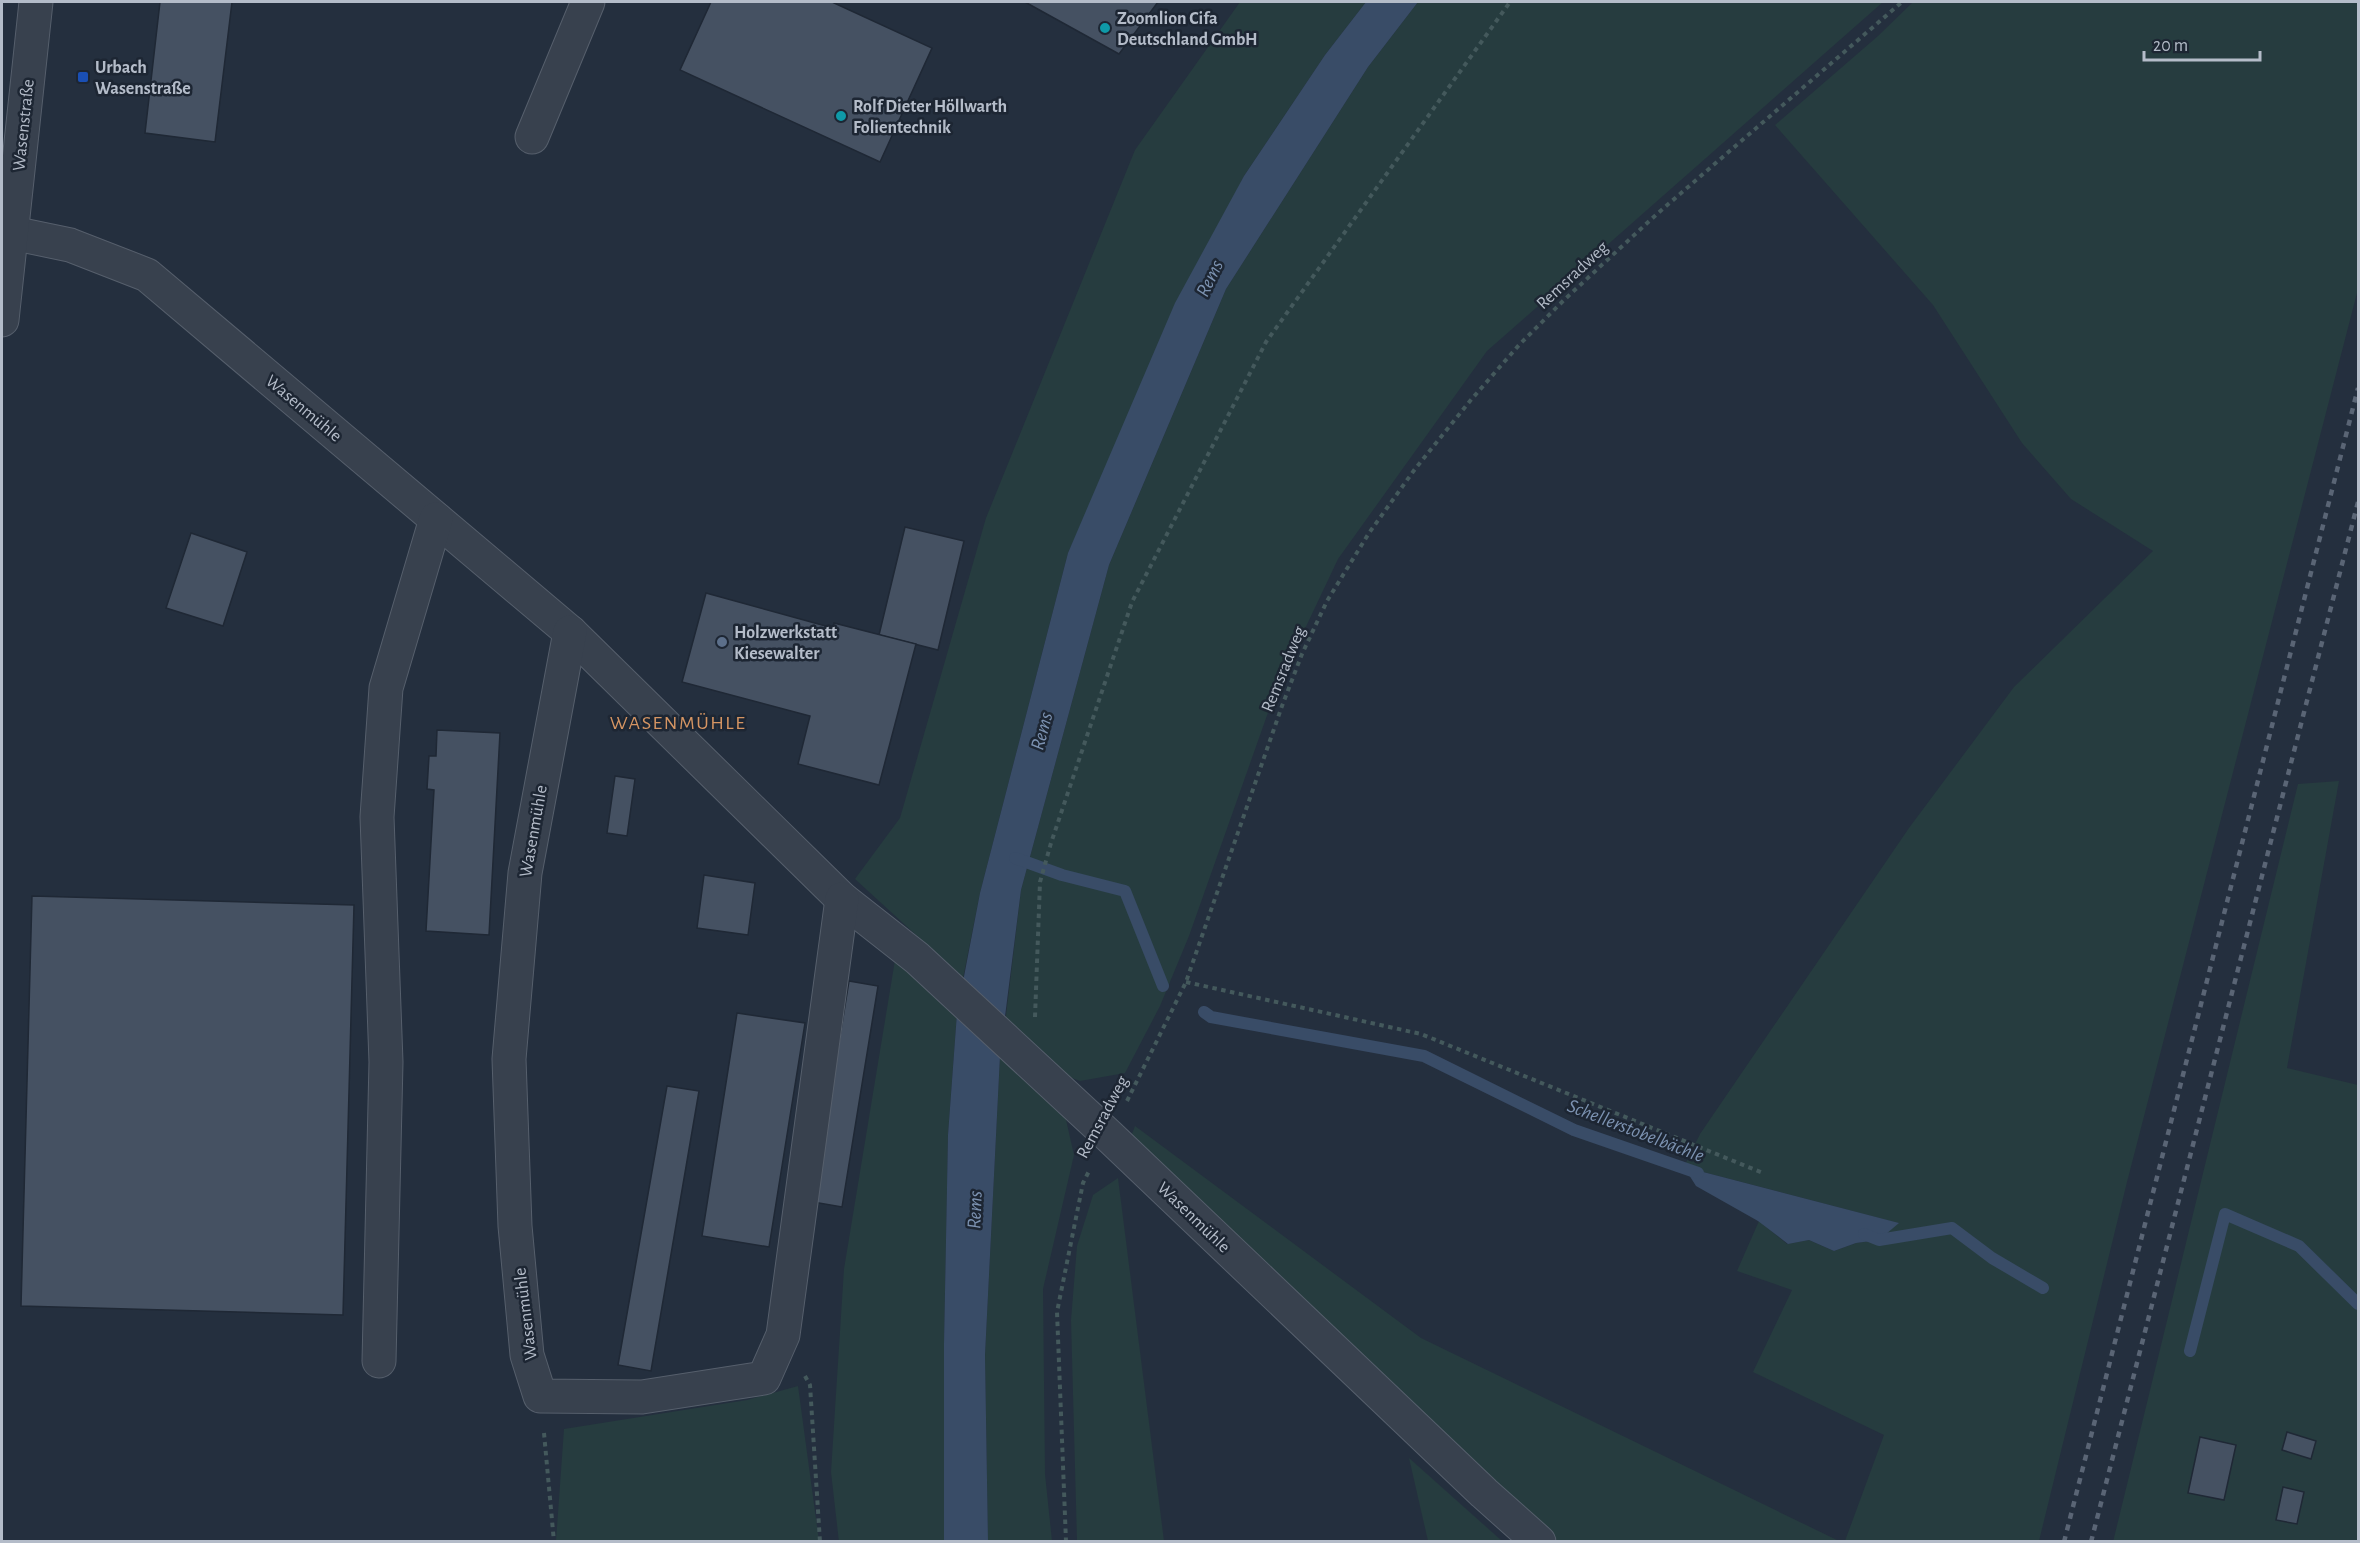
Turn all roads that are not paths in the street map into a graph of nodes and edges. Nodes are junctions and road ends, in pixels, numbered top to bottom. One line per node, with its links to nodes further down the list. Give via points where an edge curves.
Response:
1 (36, 2): 4 (street, Wasenstraße)
2 (588, 2): 3 (street)
3 (532, 137)
4 (12, 233): 5 (street, Wasenstraße); 6 (street, Wasenmühle, via 70,245 147,275)
5 (2, 320)
6 (436, 519): 7 (street, Wasenmühle); 9 (street, via 387,688 377,817 386,1062)
7 (570, 632): 8 (street, Wasenmühle); 8 (street, Wasenmühle, via 525,873 509,1059 515,1226 527,1355 540,1396 642,1397 765,1378 783,1335)
8 (842, 899): 10 (street, Wasenmühle, via 917,958)
9 (378, 1361)
10 (1539, 1542)

